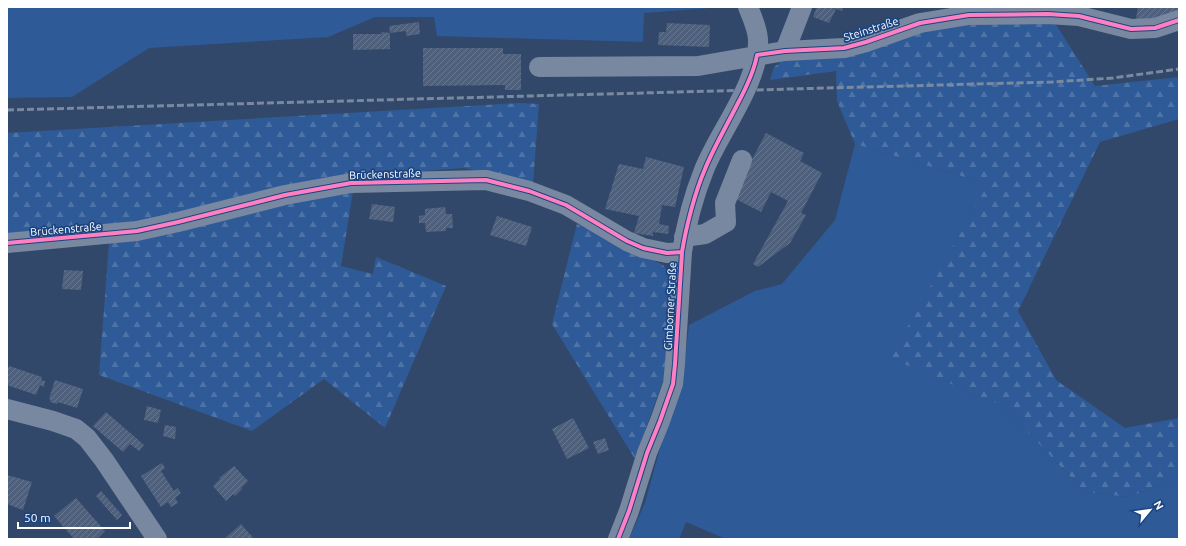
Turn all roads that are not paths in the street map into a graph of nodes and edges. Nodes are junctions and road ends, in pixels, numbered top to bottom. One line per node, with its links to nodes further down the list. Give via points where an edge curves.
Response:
1 (748, 7): 5 (street, Gimborner Straße, via 755,22 758,38)
2 (802, 7): 4 (street)
3 (1179, 20): 4 (street, Steinstraße, via 1154,28 1131,29 1079,16 969,15 920,23 844,48)
4 (785, 51): 5 (street, Steinstraße)
5 (757, 55): 6 (street, Steinstraße, via 698,66); 9 (street, Gimborner Straße, via 744,91 704,170)
6 (539, 67)
7 (742, 160): 9 (street, Brückenstraße, via 725,202 726,222)
8 (7, 243): 9 (street, Brückenstraße, via 137,231 285,195 351,183 486,180 528,191 566,205 643,248 667,253)
9 (683, 244): 12 (street, Gimborner Straße, via 673,384)
10 (7, 410): 11 (street, via 53,421 76,429 88,438)
11 (157, 539)
12 (618, 539)

